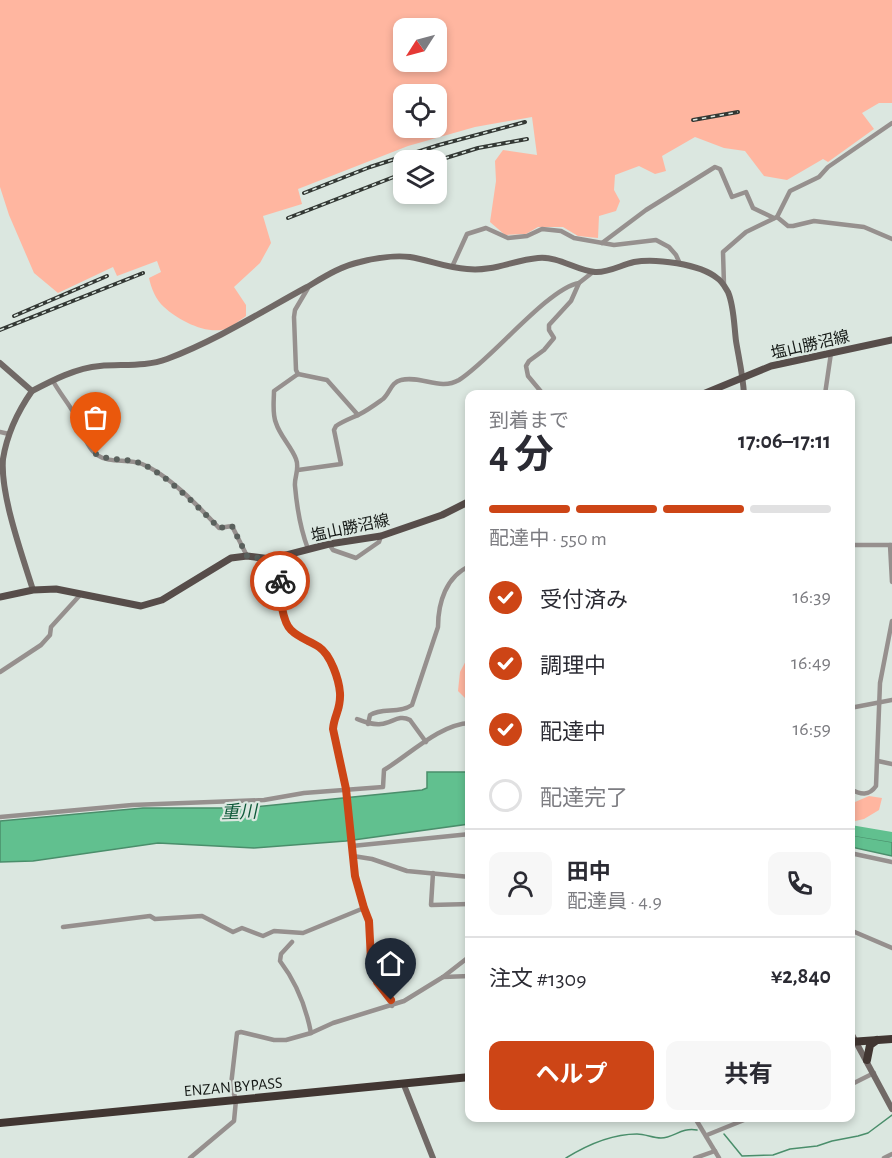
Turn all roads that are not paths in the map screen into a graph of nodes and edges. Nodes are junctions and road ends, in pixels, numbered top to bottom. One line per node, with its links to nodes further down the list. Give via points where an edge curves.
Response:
1 (892, 123): 2 (street, via 819,177 790,191)
2 (775, 218): 3 (street, via 793,226 814,220 864,227); 4 (street, via 753,208 746,192 732,197 720,169 715,167); 9 (street, via 746,232 723,252)
3 (892, 239)
4 (602, 243): 5 (street, via 661,241); 6 (street, via 561,231 542,230 508,238 486,228 466,234)
5 (680, 264): 7 (street, via 636,262); 9 (street, via 710,273)
6 (452, 267): 7 (street, via 494,268 541,258 562,260); 10 (street, via 412,257 380,258 334,271)
7 (593, 272): 8 (street)
8 (579, 284): 17 (street, via 571,301 549,326 554,338 526,366 528,376); 22 (street, via 570,285 532,315 457,381 442,385 400,380 385,397)
9 (724, 285): 15 (street, via 729,294)
10 (309, 286): 14 (street, via 294,317); 16 (street, via 224,334 164,360 86,368)
11 (892, 340): 12 (main road, 塩山勝沼線)
12 (831, 353): 15 (main road, 塩山勝沼線, via 771,366); 20 (street)
13 (0, 363): 21 (street)
14 (298, 374): 22 (street, via 327,380); 25 (street, via 274,393 276,424 297,460)
15 (743, 377): 18 (main road, 塩山勝沼線); 19 (street)
16 (52, 381): 21 (street); 32 (street, via 96,454 143,464 219,528 232,526)
17 (540, 390)
18 (712, 390)
19 (744, 390)
20 (826, 390)
21 (32, 391): 24 (street)
22 (358, 415): 25 (street, via 341,422 334,430 341,464)
23 (0, 432): 24 (street)
24 (9, 434): 36 (street, via 3,486)
25 (298, 470): 31 (street, via 298,521)
26 (465, 505): 27 (main road, 塩山勝沼線)
27 (381, 536): 28 (main road, 塩山勝沼線); 28 (street, via 379,542 356,558 333,550)
28 (329, 544): 31 (main road, 塩山勝沼線)
29 (891, 544): 30 (street); 35 (street)
30 (855, 545)
31 (308, 549): 33 (main road, 塩山勝沼線)
32 (247, 556): 33 (main road, 塩山勝沼線); 37 (main road, 塩山勝沼線, via 231,558 162,600 141,606)
33 (280, 558): 50 (street, via 278,590 287,624 325,653 340,691 340,708 333,729)
34 (465, 569): 45 (street, via 455,574 444,592 438,627 412,705 405,710 375,712)
35 (892, 582)
36 (33, 590): 37 (main road, 塩山勝沼線); 38 (main road, 塩山勝沼線)
37 (81, 594): 40 (street, via 51,627 50,636 41,645)
38 (0, 597)
39 (892, 621): 42 (street)
40 (0, 672)
41 (892, 700): 42 (street)
42 (878, 701): 43 (street); 48 (street)
43 (855, 707)
44 (357, 719): 45 (street)
45 (368, 724): 47 (street, via 406,718)
46 (465, 724): 47 (street, via 445,729)
47 (426, 742): 50 (street, via 384,770 383,787)
48 (878, 761): 49 (street); 51 (street, via 873,790 862,794)
49 (892, 764)
50 (346, 789): 52 (street, via 264,800); 54 (street)
51 (855, 791)
52 (0, 817)
53 (465, 835): 54 (street)
54 (352, 846): 56 (street)
55 (855, 854): 57 (street)
56 (353, 856): 58 (street, via 407,871); 61 (street)
57 (892, 862)
58 (433, 873): 59 (street); 60 (street, via 431,905)
59 (465, 876)
60 (465, 904)
61 (364, 908): 62 (street, via 303,933 273,931 264,936 242,928 232,932 202,916 150,916); 69 (street, via 377,982)
62 (63, 927)
63 (855, 932): 65 (street)
64 (292, 942): 70 (street, via 280,960 307,1012)
65 (892, 948)
66 (465, 960): 68 (street)
67 (465, 976): 68 (street)
68 (443, 977): 69 (street)
69 (392, 1006): 70 (street)
70 (311, 1033): 80 (street, via 274,1040 237,1033 231,1084)
71 (892, 1039): 72 (highway)
72 (877, 1040): 73 (highway); 75 (highway, via 870,1045)
73 (855, 1042)
74 (855, 1045): 75 (street)
75 (867, 1060): 76 (street)
76 (874, 1073): 78 (street); 81 (street)
77 (465, 1078): 79 (highway, ENZAN BYPASS)
78 (855, 1083)
79 (404, 1084): 80 (highway, ENZAN BYPASS); 89 (street)
80 (236, 1100): 84 (highway, ENZAN BYPASS); 88 (street, via 234,1121)
81 (892, 1109)
82 (698, 1122): 85 (street)
83 (739, 1122): 85 (street)
84 (0, 1123)
85 (707, 1135): 86 (street)
86 (715, 1151): 90 (street); 91 (street)
87 (892, 1154): 92 (street)
88 (190, 1158)
89 (433, 1158)
90 (695, 1158)
91 (719, 1158)
92 (884, 1158)

